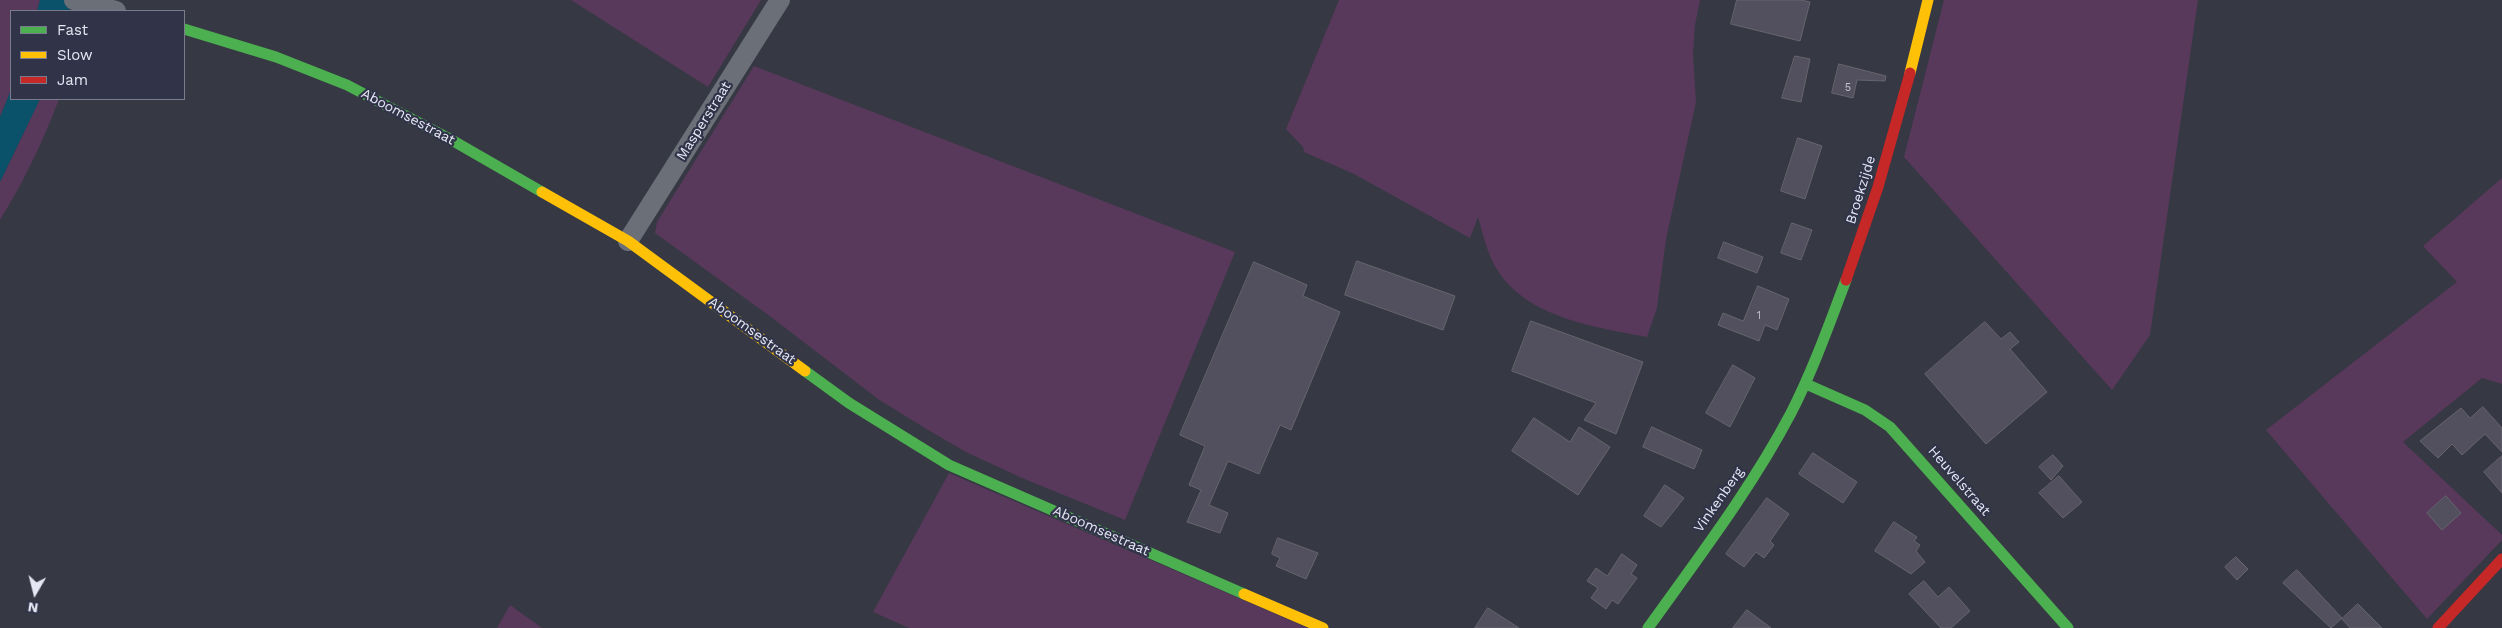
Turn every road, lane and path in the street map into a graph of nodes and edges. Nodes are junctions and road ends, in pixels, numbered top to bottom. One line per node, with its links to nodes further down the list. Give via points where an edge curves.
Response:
1 (780, 0): 6 (street, Masperstraat)
2 (1928, 0): 7 (street, Broekzijde, via 1905,98 1874,198 1854,260)
3 (82, 2): 4 (street)
4 (112, 10)
5 (185, 29): 6 (street, Aboomsestraat, via 276,57 347,85 450,139)
6 (628, 241): 9 (street, Aboomsestraat, via 849,403 949,465)
7 (1806, 384): 10 (street, Vinkenberg, via 1766,457); 11 (street, Heuvelstraat, via 1865,410 1890,427)
8 (2502, 559): 12 (street)
9 (1323, 628)
10 (1648, 628)
11 (2068, 628)
12 (2438, 628)

